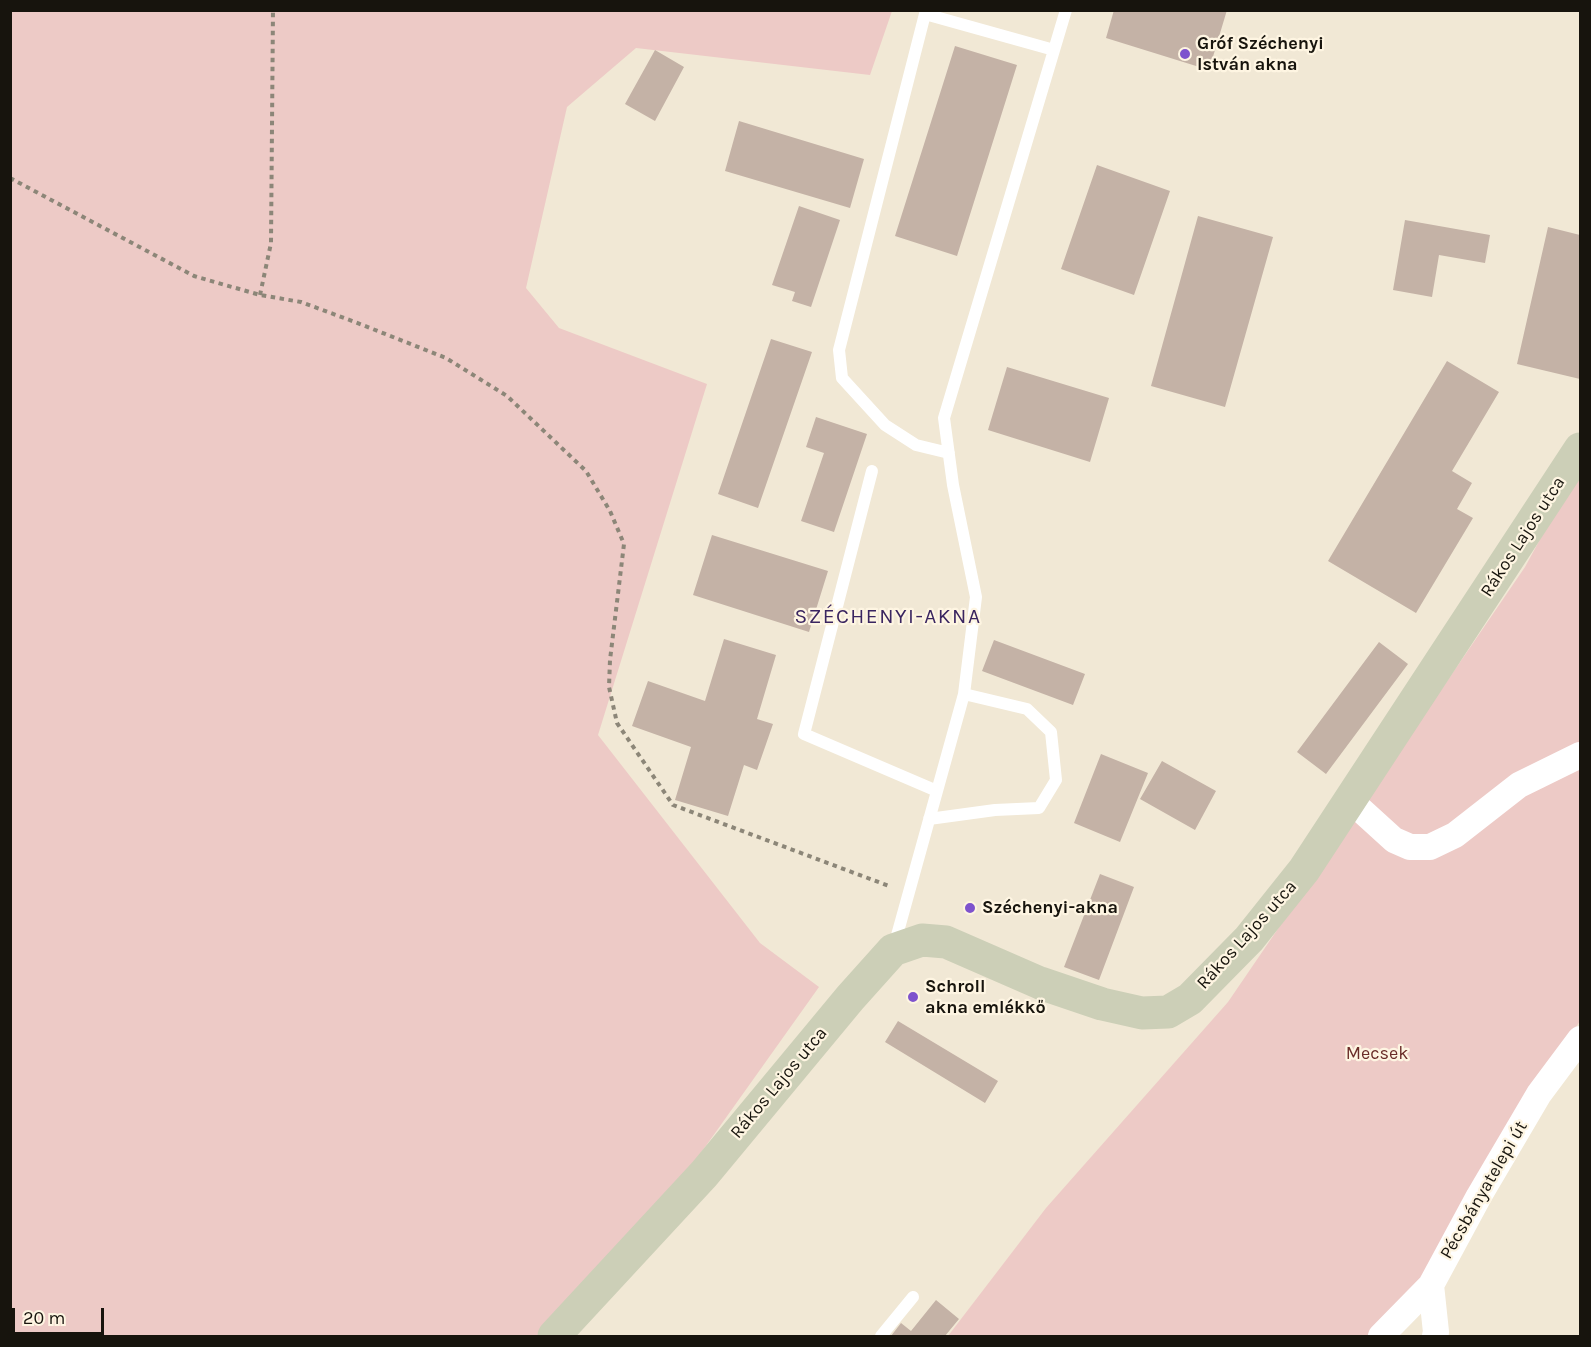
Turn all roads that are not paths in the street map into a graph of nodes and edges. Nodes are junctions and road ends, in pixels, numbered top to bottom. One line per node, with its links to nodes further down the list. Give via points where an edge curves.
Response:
1 (1066, 10): 2 (lane)
2 (1054, 50): 4 (lane, via 944,418); 4 (lane, via 925,14 839,350 842,378 885,425 916,445)
3 (1581, 449): 9 (street, Rákos Lajos utca)
4 (948, 453): 6 (lane, via 976,597)
5 (872, 471): 8 (lane, via 804,734)
6 (964, 694): 8 (lane); 10 (lane, via 1027,709 1052,732 1056,780 1039,808)
7 (1581, 755): 9 (street, via 1519,785 1455,835 1430,847 1410,847 1394,840)
8 (937, 791): 10 (lane)
9 (1350, 800): 11 (street, Rákos Lajos utca, via 1304,870 1248,939 1190,999 1167,1012 1142,1013 1102,1004 1040,983 946,942 921,940)
10 (929, 819): 11 (lane)
11 (893, 950): 15 (street, Rákos Lajos utca, via 704,1174)
12 (1581, 1039): 13 (street, Pécsbányatelepi út, via 1539,1094)
13 (1431, 1285): 17 (street, Pécsbányatelepi út); 18 (street)
14 (913, 1297): 16 (lane)
15 (554, 1336)
16 (881, 1336)
17 (1381, 1336)
18 (1435, 1336)

